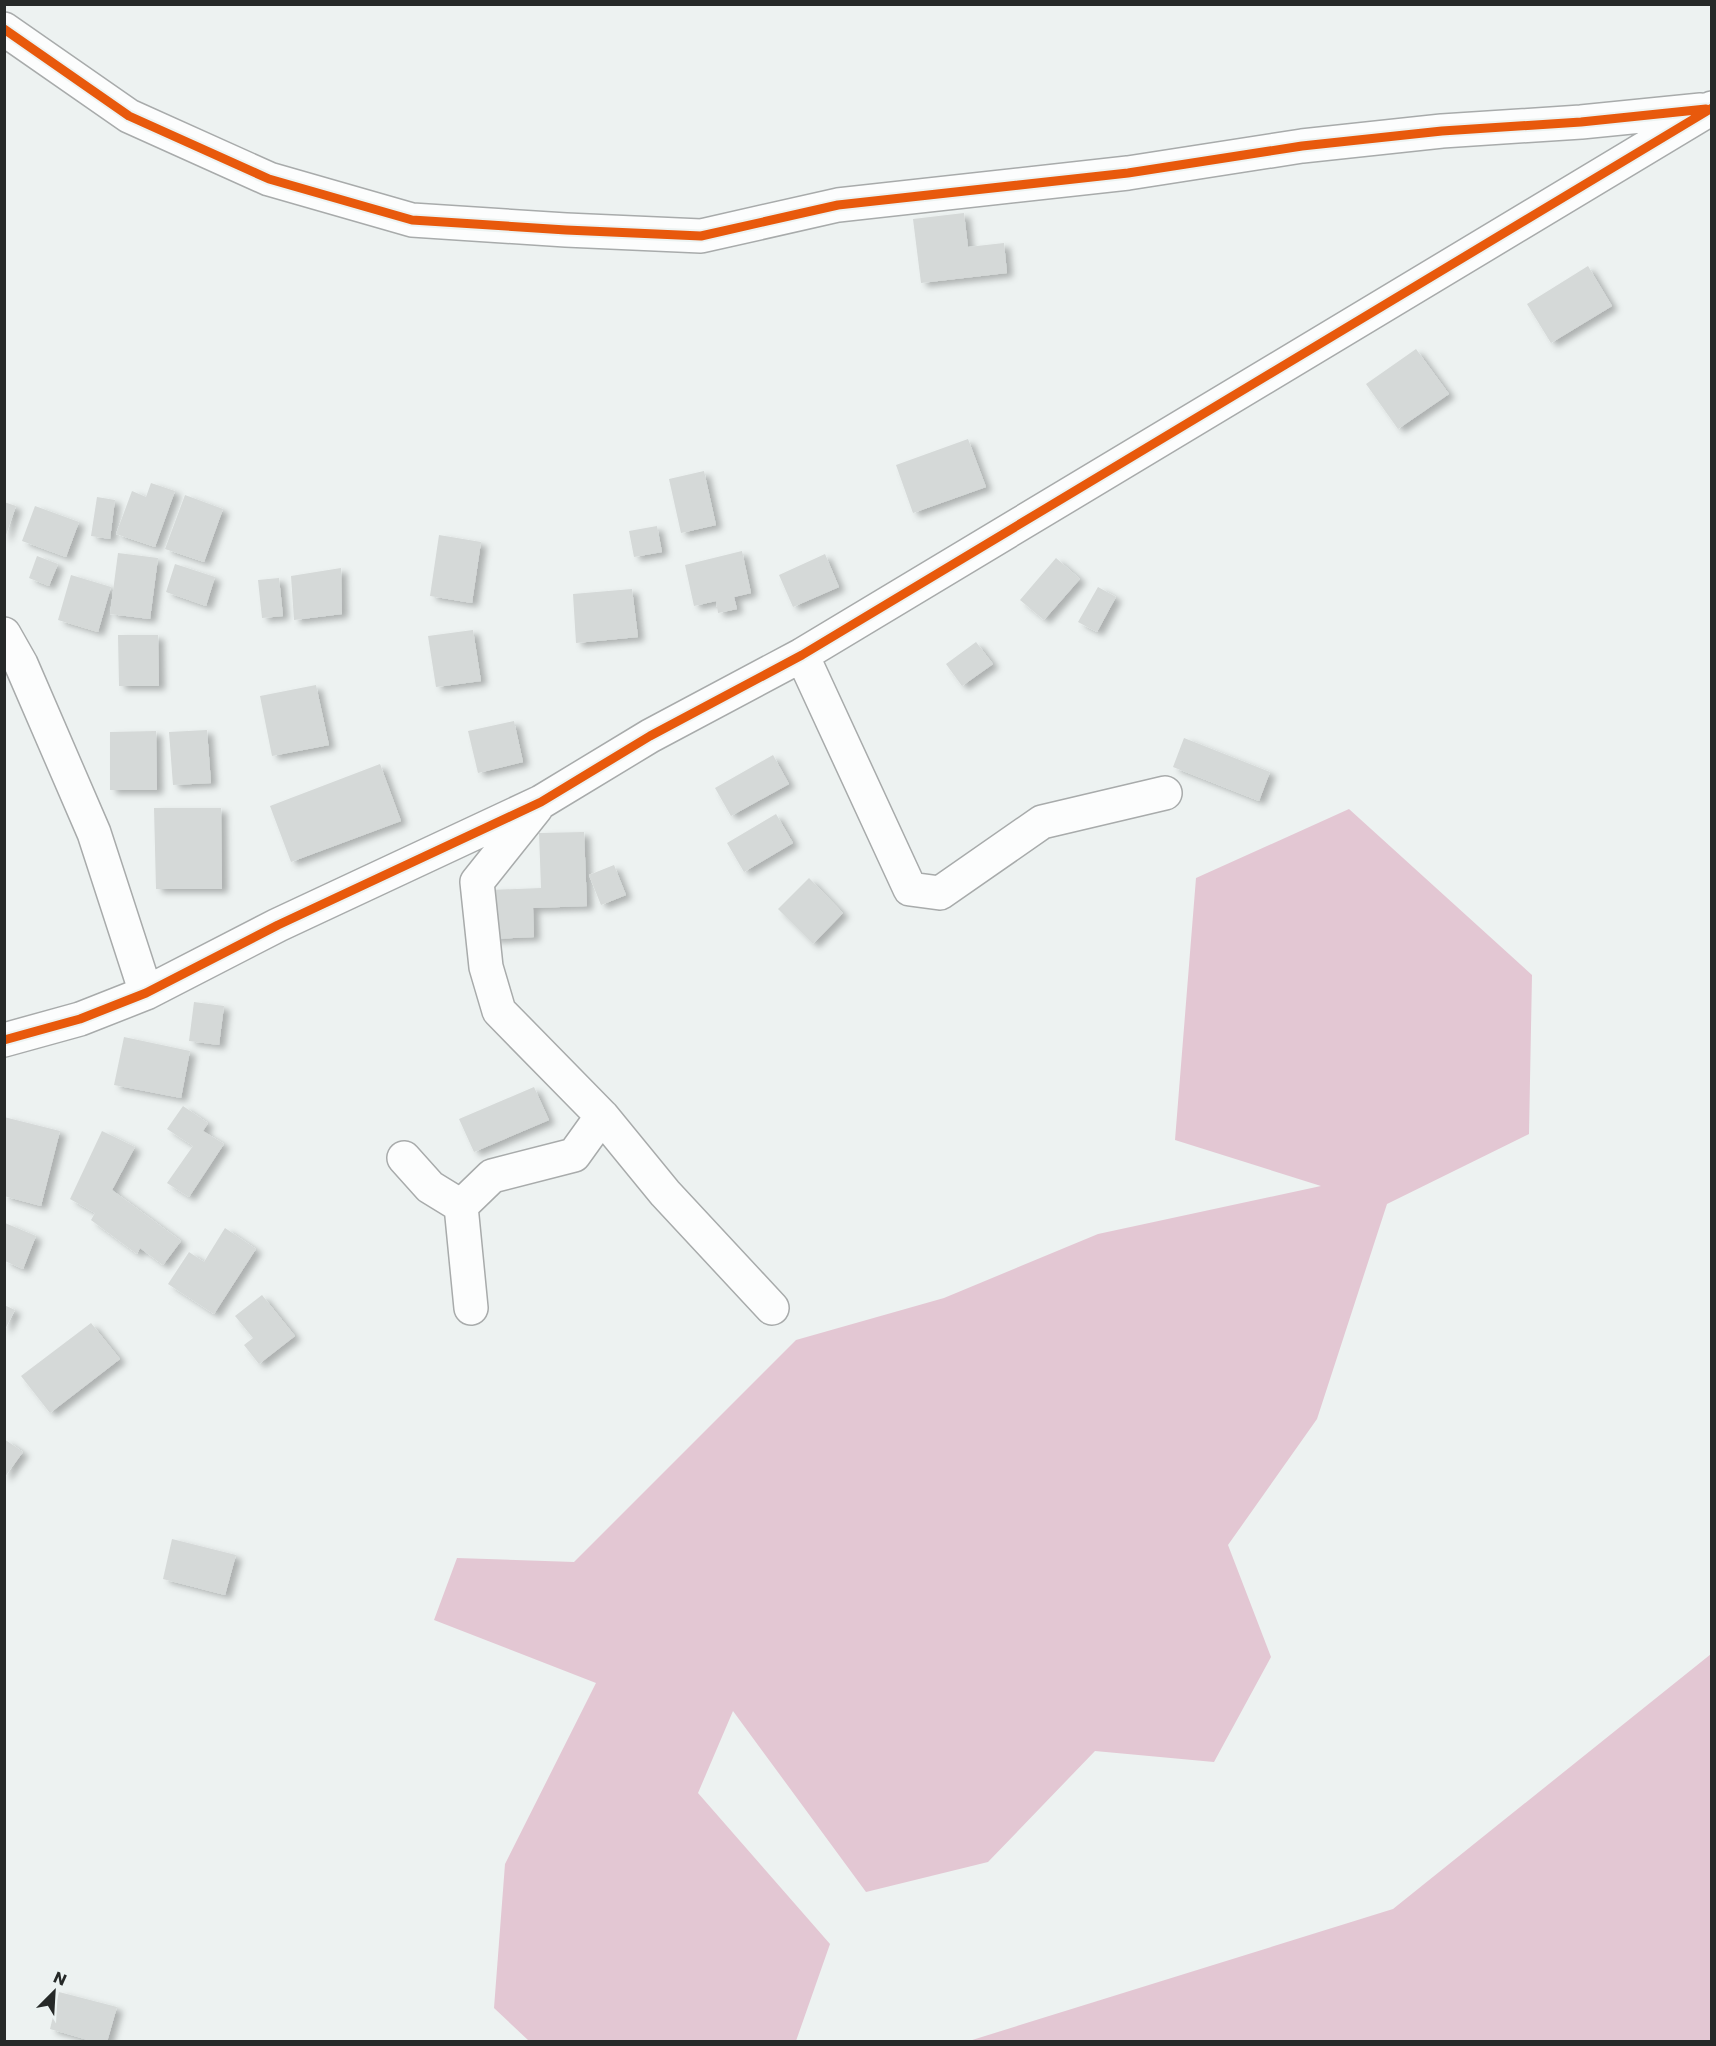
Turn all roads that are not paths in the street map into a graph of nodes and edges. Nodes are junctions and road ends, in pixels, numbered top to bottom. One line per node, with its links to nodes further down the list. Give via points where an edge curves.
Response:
1 (4, 29): 3 (street, via 129,116 269,179 412,220 566,230 701,236 838,205 1128,174 1302,146 1712,108)
2 (4, 634): 6 (street, via 21,664 94,833)
3 (802, 655): 4 (street, via 910,889 940,893 1042,822); 5 (street, via 650,736)
4 (1165, 794)
5 (541, 802): 6 (street, via 278,925); 8 (street, via 477,882 486,967 499,1011)
6 (146, 993): 7 (street, via 81,1018)
7 (4, 1040)
8 (602, 1116): 10 (street, via 574,1155 492,1176); 12 (street, via 665,1193)
9 (404, 1158): 10 (street, via 430,1187)
10 (461, 1206): 11 (street)
11 (471, 1308)
12 (772, 1308)

